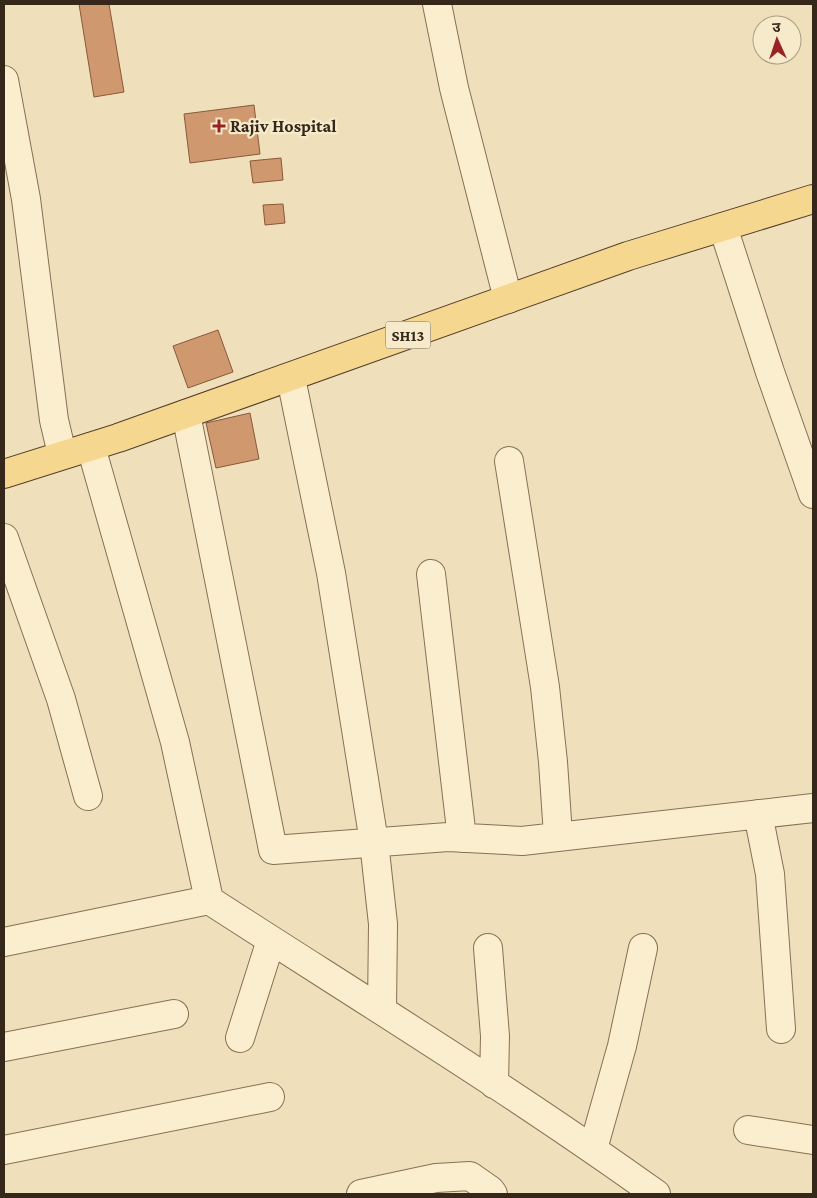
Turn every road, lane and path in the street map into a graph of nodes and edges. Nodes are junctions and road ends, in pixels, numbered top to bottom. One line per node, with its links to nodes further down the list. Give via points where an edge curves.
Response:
1 (437, 4): 5 (street, via 454,88)
2 (4, 80): 9 (street, via 26,199 54,420)
3 (813, 199): 4 (main road, SH13)
4 (723, 227): 5 (main road, SH13, via 628,256); 12 (street)
5 (508, 299): 6 (main road, SH13)
6 (284, 379): 7 (main road, SH13); 20 (street, via 293,388 331,573)
7 (186, 414): 8 (main road, SH13); 20 (street, via 273,850)
8 (91, 447): 9 (main road, SH13); 21 (street, via 175,742)
9 (62, 454): 11 (main road, SH13)
10 (509, 461): 18 (street, via 545,687)
11 (4, 474)
12 (813, 494)
13 (4, 538): 15 (street, via 61,699)
14 (431, 574): 19 (street)
15 (88, 796)
16 (813, 808): 17 (street)
17 (758, 814): 18 (street); 28 (street, via 770,874)
18 (558, 835): 19 (street, via 522,840)
19 (462, 838): 20 (street)
20 (374, 842): 26 (street, via 382,924)
21 (209, 900): 22 (street); 23 (street)
22 (271, 940): 26 (street); 29 (street)
23 (4, 942)
24 (488, 948): 31 (street, via 495,1036)
25 (644, 948): 35 (street, via 622,1046)
26 (382, 1009): 31 (street)
27 (174, 1014): 30 (street)
28 (781, 1029)
29 (240, 1038)
30 (4, 1047)
31 (494, 1084): 35 (street)
32 (270, 1097): 36 (street)
33 (748, 1130): 34 (street)
34 (813, 1140)
35 (593, 1149): 39 (street)
36 (4, 1150)
37 (361, 1194): 38 (street, via 436,1178 470,1176)
38 (493, 1194)
39 (656, 1194)

